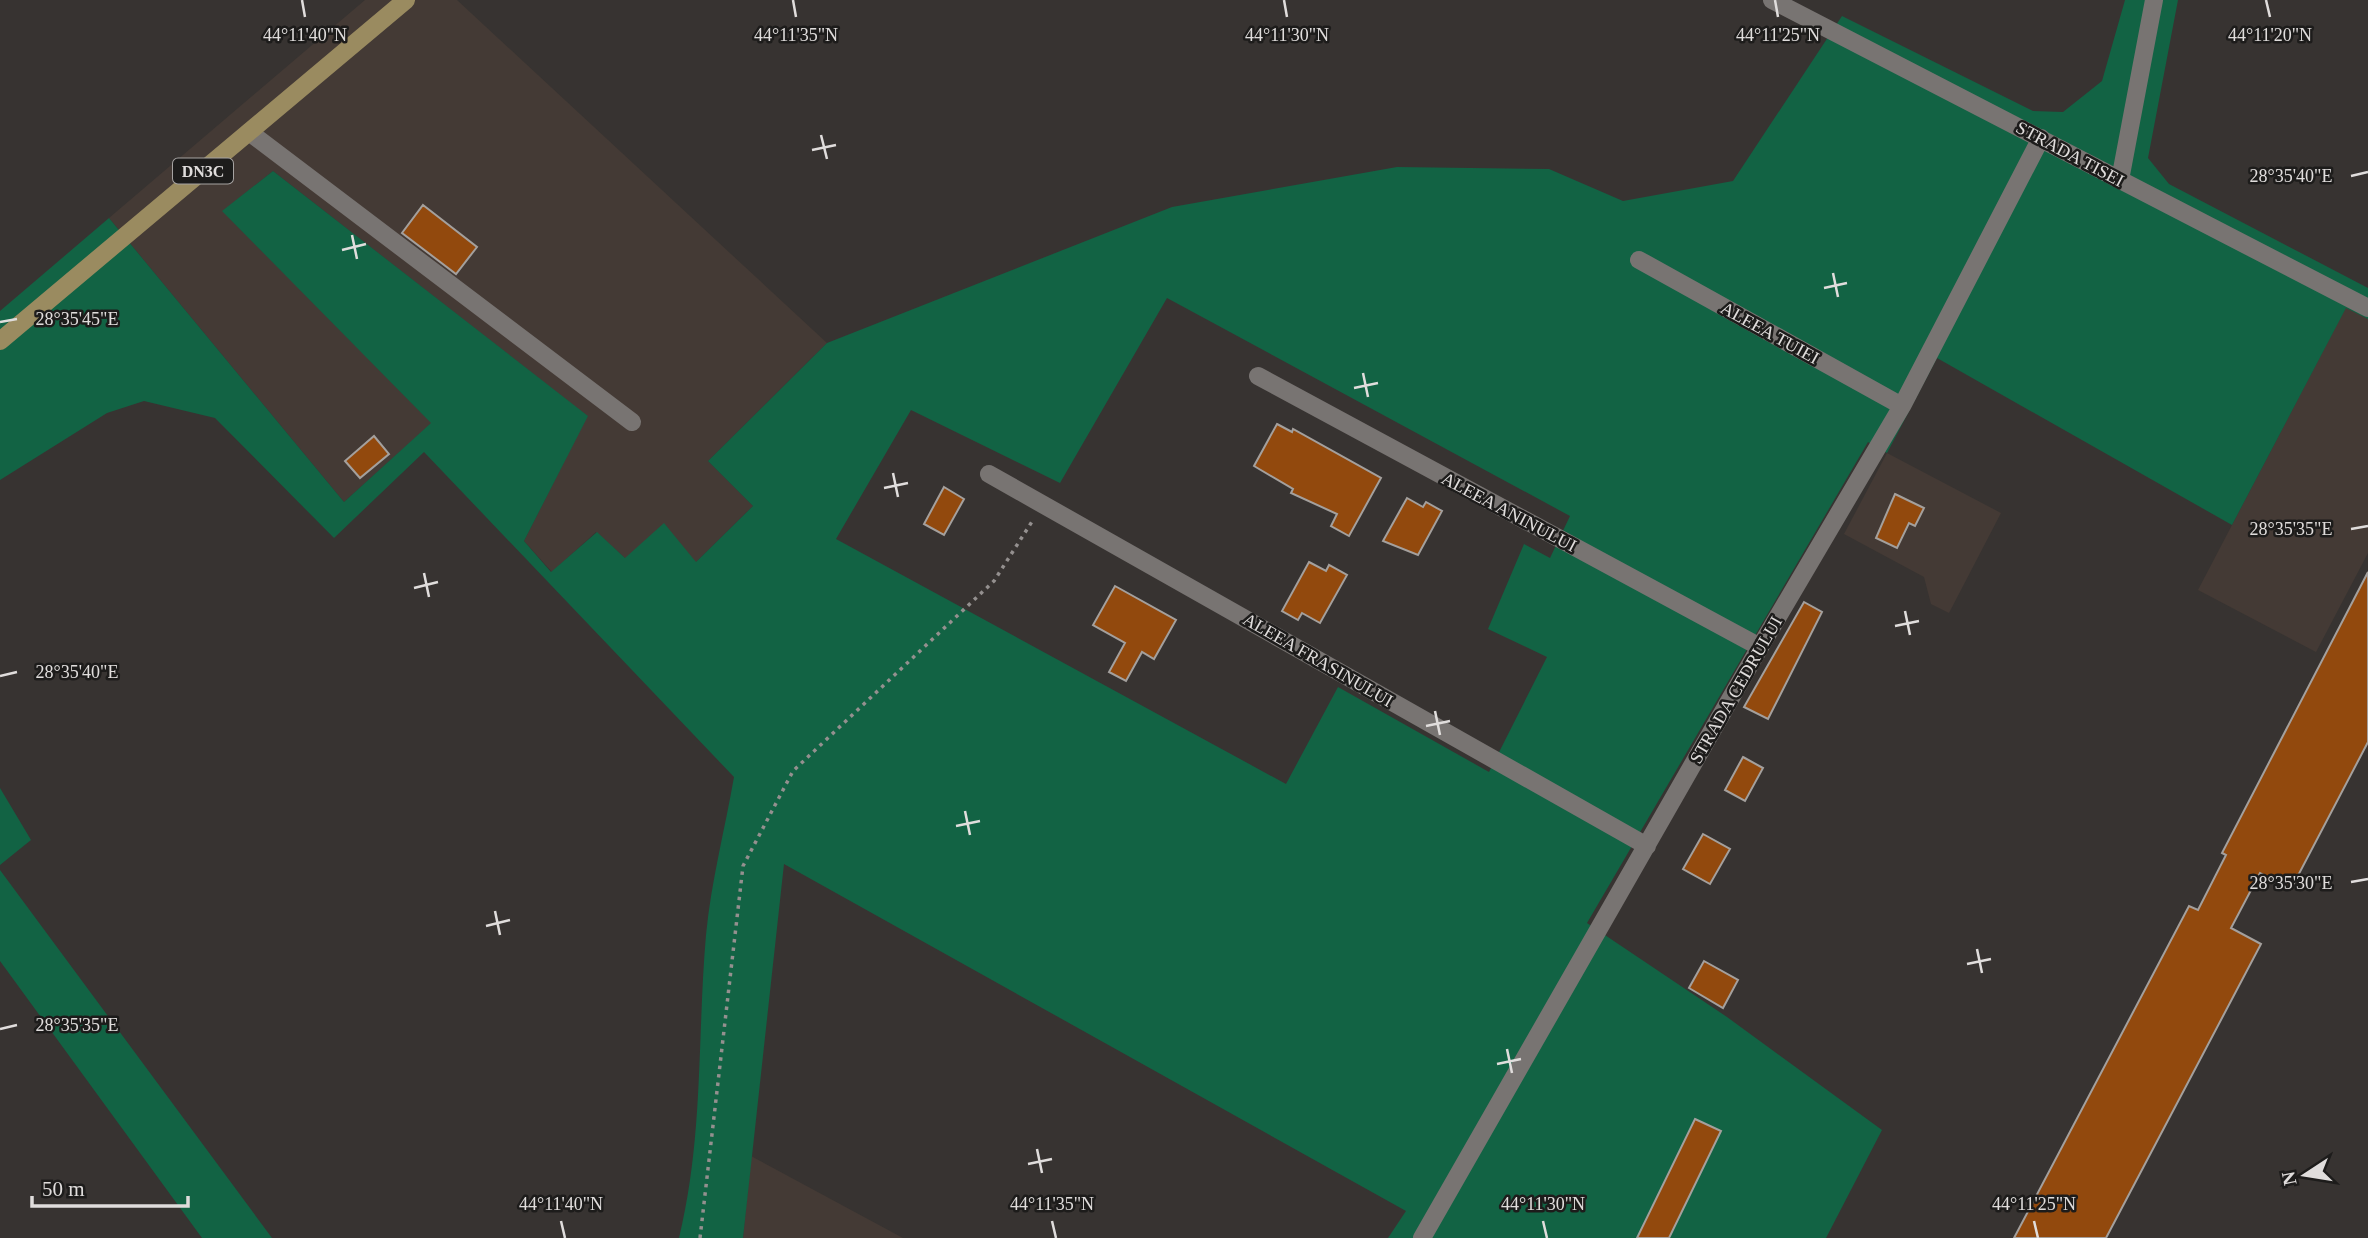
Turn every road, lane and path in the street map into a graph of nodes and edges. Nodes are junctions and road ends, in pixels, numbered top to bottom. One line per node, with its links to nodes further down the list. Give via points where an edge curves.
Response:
1 (406, 0): 4 (main road, DN3C)
2 (1772, 0): 5 (lane, STRADA TISEI)
3 (2154, 0): 6 (lane)
4 (249, 132): 9 (main road, DN3C); 12 (lane)
5 (2041, 138): 6 (lane, STRADA TISEI); 11 (lane, STRADA CEDRULUI)
6 (2120, 180): 8 (lane, STRADA TISEI)
7 (1639, 260): 11 (lane, ALEEA TUIEI)
8 (2368, 308)
9 (0, 341)
10 (1258, 376): 15 (lane, ALEEA ANINULUI)
11 (1902, 406): 15 (lane, STRADA CEDRULUI)
12 (632, 422)
13 (989, 474): 14 (lane, ALEEA FRASINULUI)
14 (1043, 504): 16 (lane, ALEEA FRASINULUI); 17 (path, via 994,581 793,771 743,866)
15 (1759, 647): 16 (lane, STRADA CEDRULUI)
16 (1647, 846): 18 (lane, STRADA CEDRULUI)
17 (700, 1238)
18 (1422, 1238)

